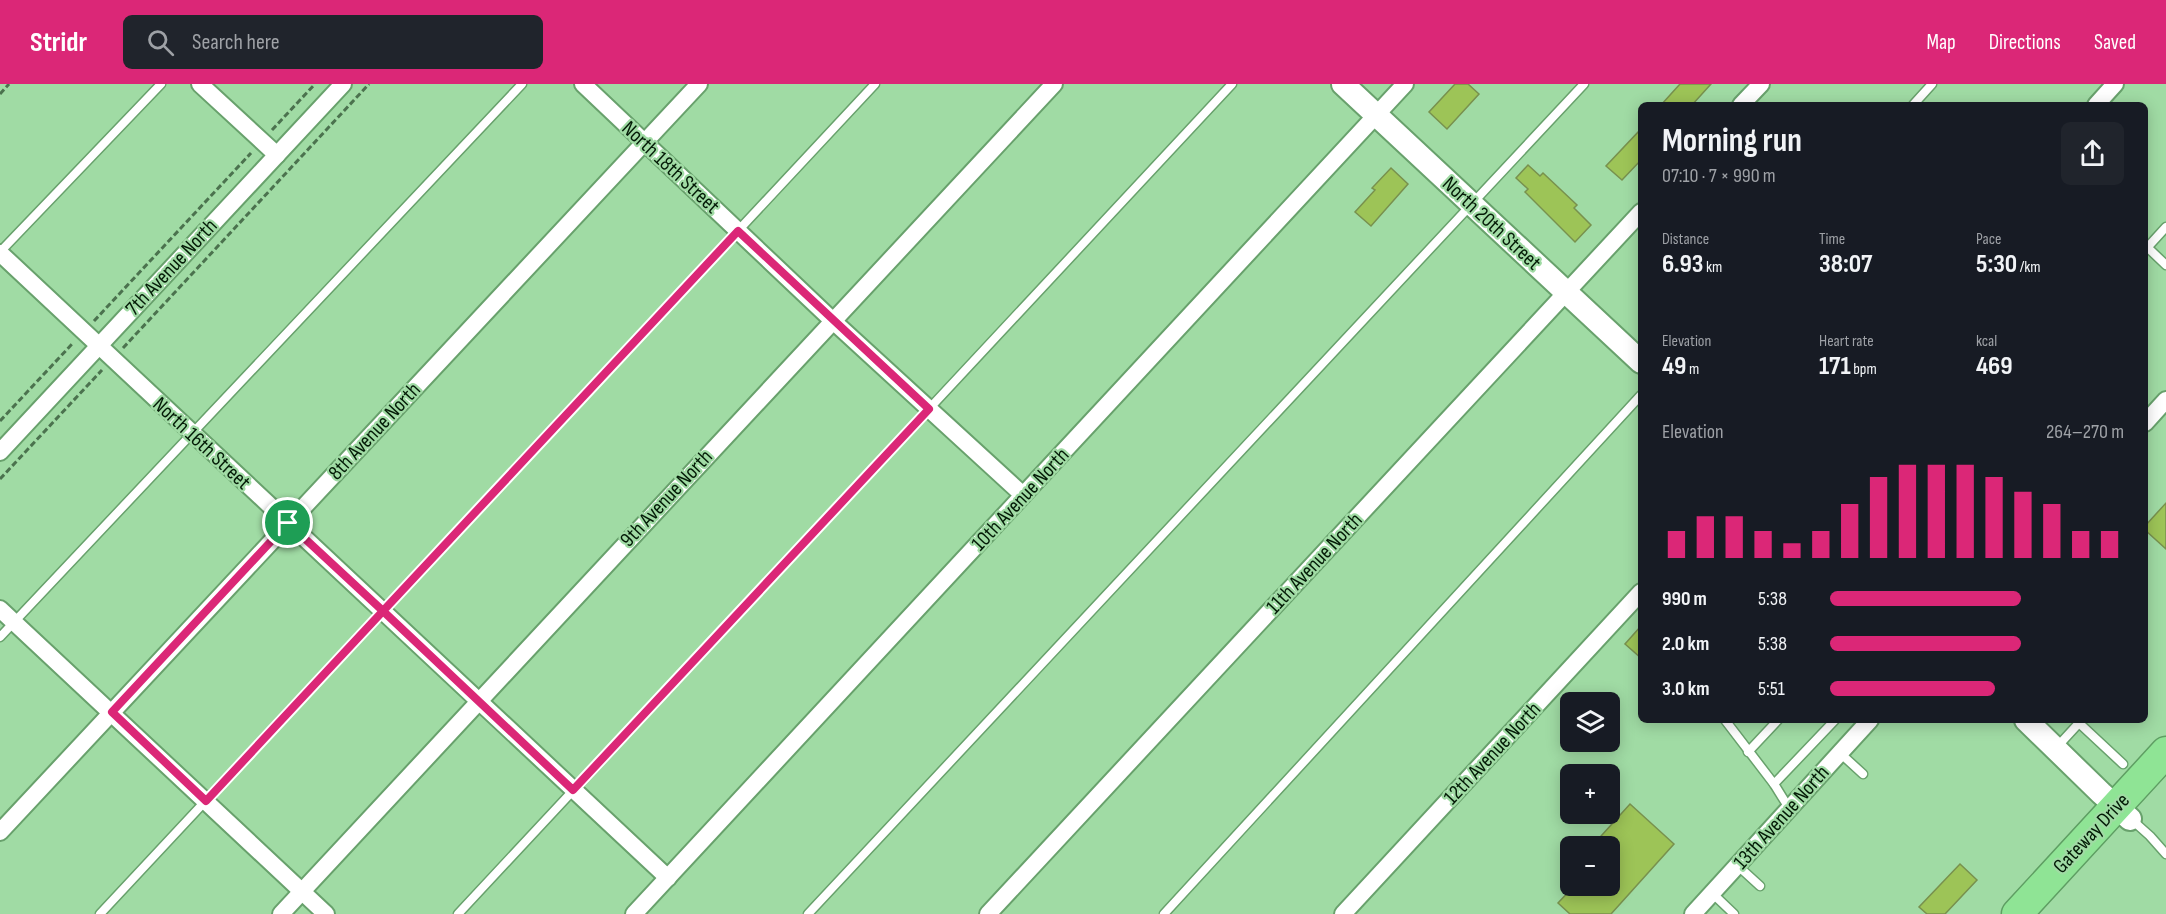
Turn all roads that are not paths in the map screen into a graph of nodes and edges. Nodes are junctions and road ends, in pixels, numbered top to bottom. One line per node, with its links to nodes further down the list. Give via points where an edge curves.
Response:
1 (161, 84): 28 (lane)
2 (200, 84): 21 (street)
3 (343, 84): 21 (street, 7th Avenue North)
4 (522, 84): 38 (lane)
5 (583, 84): 20 (street, North 18th Street)
6 (699, 84): 20 (street, 8th Avenue North)
7 (875, 84): 25 (lane)
8 (1054, 84): 31 (street, 9th Avenue North)
9 (1232, 84): 36 (lane)
10 (1343, 84): 19 (street, North 20th Street)
11 (1405, 84): 19 (street, 10th Avenue North)
12 (1584, 84): 22 (lane)
13 (1761, 84): 16 (street)
14 (1932, 84): 17 (lane)
15 (2115, 84): 18 (street)
16 (1744, 102)
17 (1916, 102)
18 (2099, 102)
19 (1376, 115): 22 (street, North 20th Street); 40 (street, 10th Avenue North)
20 (645, 142): 25 (street, North 18th Street); 41 (street, 8th Avenue North)
21 (276, 154): 32 (street, 7th Avenue North)
22 (1472, 204): 30 (street, North 20th Street); 80 (lane)
23 (1638, 215): 30 (street, 11th Avenue North)
24 (2166, 227): 26 (lane)
25 (738, 231): 31 (street, North 18th Street); 44 (lane)
26 (2148, 247)
27 (2148, 251): 29 (lane)
28 (0, 252): 32 (street, North 16th Street)
29 (2166, 265)
30 (1566, 292): 33 (street, North 20th Street); 81 (street, 11th Avenue North)
31 (832, 320): 36 (street, North 18th Street); 47 (street, 9th Avenue North)
32 (98, 346): 38 (street, North 16th Street); 39 (street, 7th Avenue North)
33 (1638, 359)
34 (1638, 398): 82 (lane)
35 (2166, 400): 37 (street)
36 (929, 409): 40 (street, North 18th Street); 64 (lane)
37 (2148, 420)
38 (192, 433): 41 (street, North 16th Street); 45 (lane)
39 (0, 452)
40 (1023, 495): 71 (street, 10th Avenue North)
41 (288, 523): 44 (street, North 16th Street); 48 (street, 8th Avenue North)
42 (1638, 595): 83 (street, 12th Avenue North)
43 (0, 609): 45 (street)
44 (383, 611): 47 (street, North 16th Street); 65 (lane)
45 (15, 622): 46 (lane); 48 (street)
46 (0, 638)
47 (478, 701): 64 (street, North 16th Street); 73 (street, 9th Avenue North)
48 (112, 712): 65 (street); 68 (street, 8th Avenue North)
49 (1727, 723): 57 (lane)
50 (1775, 723): 57 (lane)
51 (1831, 723): 63 (lane)
52 (1867, 723): 59 (street, 13th Avenue North)
53 (2029, 723): 56 (street)
54 (2076, 723): 56 (lane)
55 (2078, 723): 60 (lane)
56 (2056, 748): 67 (street)
57 (1748, 752): 63 (lane)
58 (2166, 752): 67 (highway, Gateway Drive)
59 (1840, 753): 61 (lane); 66 (street, 13th Avenue North)
60 (2123, 764)
61 (1863, 774)
62 (2166, 781): 67 (highway, Gateway Drive)
63 (1774, 784): 66 (lane)
64 (573, 790): 71 (street, North 16th Street); 78 (lane)
65 (206, 801): 73 (street); 75 (lane)
66 (1789, 808): 70 (street, 13th Avenue North)
67 (2123, 812): 69 (lane); 86 (highway, Gateway Drive); 87 (highway, Gateway Drive)
68 (0, 832)
69 (2166, 854)
70 (1737, 865): 72 (lane); 74 (street, 13th Avenue North)
71 (668, 878): 79 (street, 10th Avenue North)
72 (1760, 886)
73 (302, 892): 76 (street, 9th Avenue North); 77 (street)
74 (1712, 893): 84 (street, 13th Avenue North); 85 (lane)
75 (100, 914)
76 (281, 914)
77 (326, 914)
78 (458, 914)
79 (634, 914)
80 (808, 914)
81 (988, 914)
82 (1164, 914)
83 (1342, 914)
84 (1693, 914)
85 (1734, 914)
86 (2017, 914)
87 (2043, 914)

